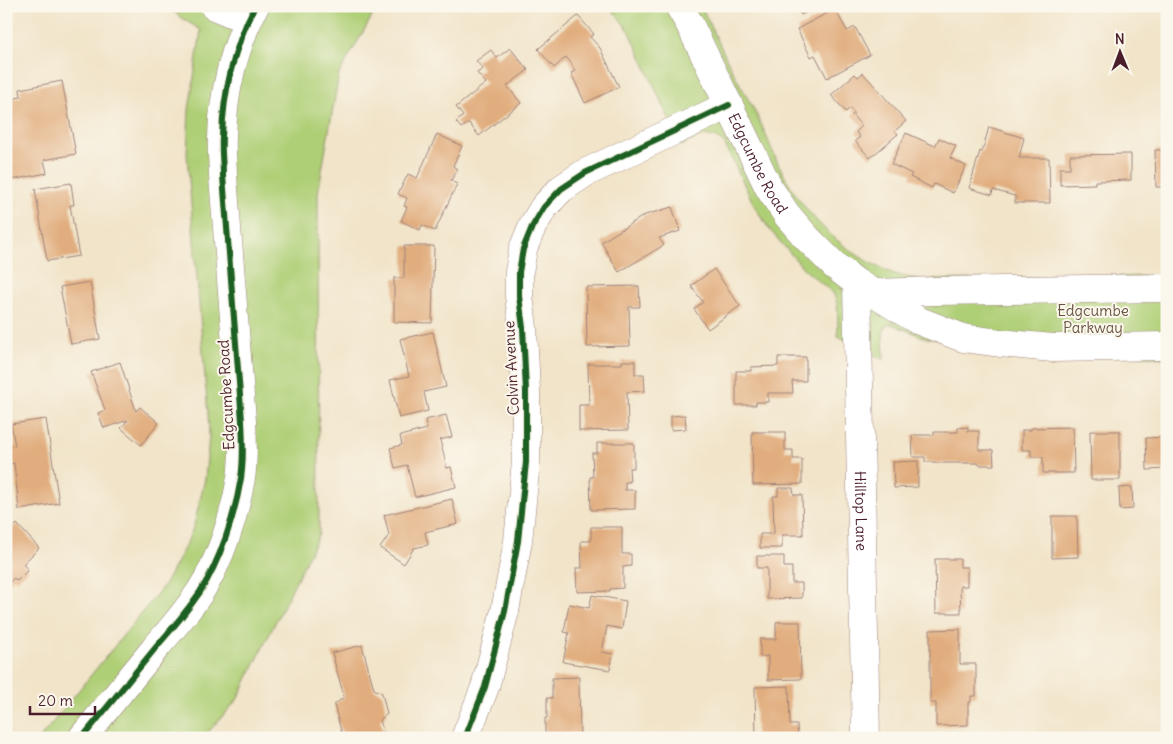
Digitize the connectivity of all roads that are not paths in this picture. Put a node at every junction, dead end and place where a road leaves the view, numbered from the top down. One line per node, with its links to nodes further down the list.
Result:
1 (214, 6): 3 (street)
2 (679, 6): 4 (street, Edgcumbe Road)
3 (252, 13): 8 (street, Edgcumbe Road)
4 (729, 105): 5 (street, Edgcumbe Road); 9 (street, Colvin Avenue)
5 (865, 288): 6 (street); 7 (street, Edgcumbe Road); 10 (street, Hilltop Lane)
6 (1167, 288)
7 (1167, 346)
8 (82, 738)
9 (465, 738)
10 (866, 738)

